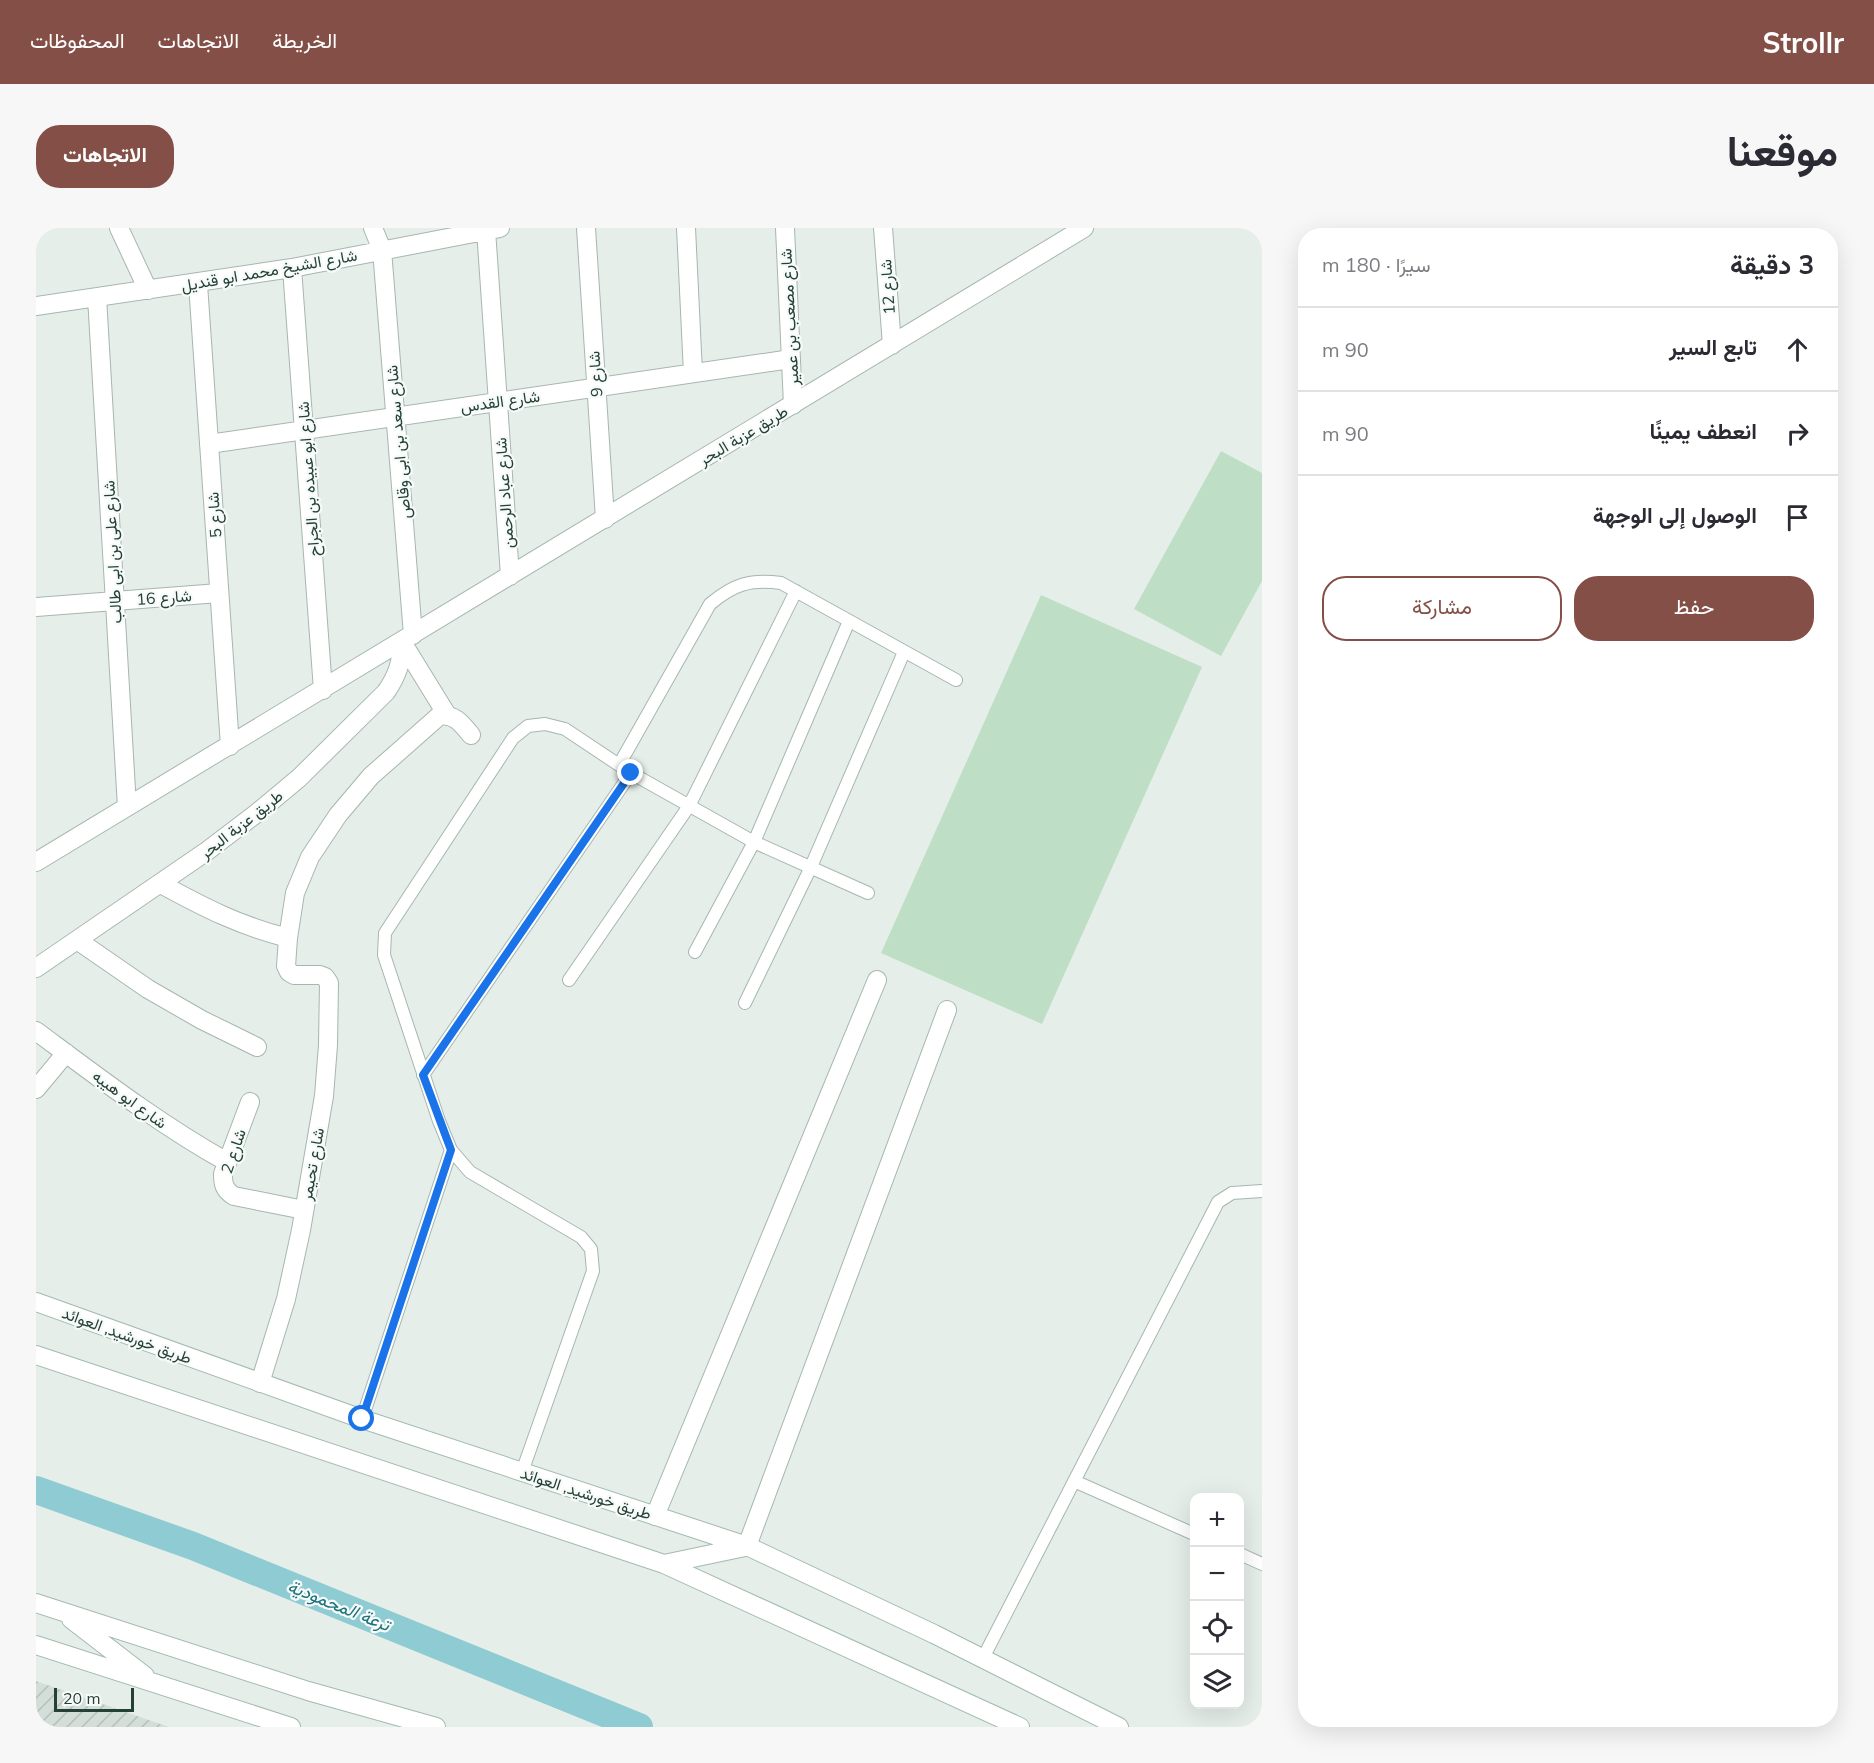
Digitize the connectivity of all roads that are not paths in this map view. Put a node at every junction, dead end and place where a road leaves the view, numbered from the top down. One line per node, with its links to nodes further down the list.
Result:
1 (119, 228): 12 (street)
2 (373, 228): 9 (street, شارع سعد بن ابى وقاص)
3 (585, 228): 18 (street, شارع 9)
4 (686, 228): 17 (street)
5 (785, 228): 16 (street, شارع مصعب بن عمير)
6 (883, 228): 15 (street, شارع 12)
7 (1084, 228): 15 (street, طريق عزبة البحر)
8 (493, 229): 9 (street, شارع الشيخ محمد ابو قنديل); 19 (street, شارع عباد الرحمن)
9 (382, 250): 10 (street, شارع الشيخ محمد ابو قنديل); 21 (street, شارع سعد بن ابى وقاص)
10 (292, 268): 11 (street, شارع الشيخ محمد ابو قنديل); 22 (street, شارع ابو عبيده بن الجراح)
11 (198, 284): 12 (street, شارع الشيخ محمد ابو قنديل); 23 (street, شارع 5)
12 (148, 290): 13 (street, شارع الشيخ محمد ابو قنديل)
13 (97, 297): 14 (street, شارع الشيخ محمد ابو قنديل); 28 (street, شارع على بن ابى طالب)
14 (36, 306)
15 (892, 345): 20 (street, طريق عزبة البحر)
16 (791, 359): 17 (street, شارع القدس); 20 (street, شارع مصعب بن عمير)
17 (693, 373): 18 (street, شارع القدس)
18 (596, 387): 19 (street, شارع القدس); 24 (street, شارع 9)
19 (498, 402): 21 (street, شارع القدس); 25 (street, شارع عباد الرحمن)
20 (793, 405): 24 (street, طريق عزبة البحر)
21 (396, 417): 22 (street, شارع القدس); 31 (street, شارع سعد بن ابى وقاص)
22 (304, 430): 23 (street, شارع القدس); 34 (street, شارع ابو عبيده بن الجراح)
23 (209, 444): 27 (street, شارع 5)
24 (604, 519): 25 (street, طريق عزبة البحر)
25 (510, 576): 31 (street, طريق عزبة البحر)
26 (796, 591): 30 (lane); 38 (lane); 40 (lane)
27 (219, 593): 28 (street, شارع 16); 37 (street, شارع 5)
28 (115, 601): 29 (street, شارع 16); 41 (street, شارع على بن ابى طالب)
29 (36, 607)
30 (849, 621): 32 (lane); 42 (lane)
31 (408, 638): 34 (street, طريق عزبة البحر); 35 (street); 45 (street, طريق عزبة البحر)
32 (904, 651): 33 (lane); 44 (lane)
33 (956, 680)
34 (323, 690): 37 (street, طريق عزبة البحر)
35 (447, 715): 36 (street); 47 (street)
36 (471, 735)
37 (230, 746): 41 (street, طريق عزبة البحر)
38 (619, 765): 39 (lane); 58 (lane)
39 (631, 773): 40 (lane); 58 (lane)
40 (689, 806): 42 (lane); 51 (lane)
41 (127, 807): 43 (street, طريق عزبة البحر)
42 (754, 842): 44 (lane); 49 (lane)
43 (36, 862)
44 (810, 868): 46 (lane); 53 (lane)
45 (161, 884): 47 (street); 48 (street, طريق عزبة البحر)
46 (868, 893)
47 (288, 938): 64 (street, شارع تحيمر)
48 (77, 940): 50 (street, طريق عزبة البحر); 56 (street)
49 (695, 952)
50 (36, 968)
51 (569, 980)
52 (876, 980): 71 (street)
53 (745, 1003)
54 (947, 1010): 73 (street)
55 (36, 1031): 57 (street, شارع ابو هيبه)
56 (257, 1047)
57 (66, 1053): 59 (street); 62 (street, شارع ابو هيبه)
58 (423, 1075): 61 (lane)
59 (36, 1089)
60 (250, 1102): 62 (street, شارع 2)
61 (451, 1150): 68 (lane); 69 (lane)
62 (227, 1162): 64 (street, شارع 2)
63 (1262, 1191): 70 (lane)
64 (304, 1210): 67 (street, شارع تحيمر)
65 (36, 1302): 67 (street, طريق خورشيد, العوائد)
66 (36, 1355): 75 (street)
67 (260, 1383): 68 (street, طريق خورشيد, العوائد)
68 (362, 1419): 69 (street, طريق خورشيد, العوائد)
69 (522, 1472): 71 (street, طريق خورشيد, العوائد)
70 (1074, 1481): 72 (lane); 80 (lane)
71 (655, 1516): 73 (street, طريق خورشيد, العوائد)
72 (1190, 1532)
73 (747, 1546): 75 (street); 80 (street, طريق خورشيد, العوائد)
74 (1244, 1556): 76 (lane)
75 (664, 1564): 84 (street)
76 (1262, 1564)
77 (36, 1603): 78 (street)
78 (61, 1611): 81 (street); 83 (street)
79 (36, 1645): 81 (street)
80 (982, 1658): 85 (street, طريق خورشيد, العوائد)
81 (154, 1683): 82 (street)
82 (291, 1727)
83 (436, 1727)
84 (1020, 1727)
85 (1119, 1727)

